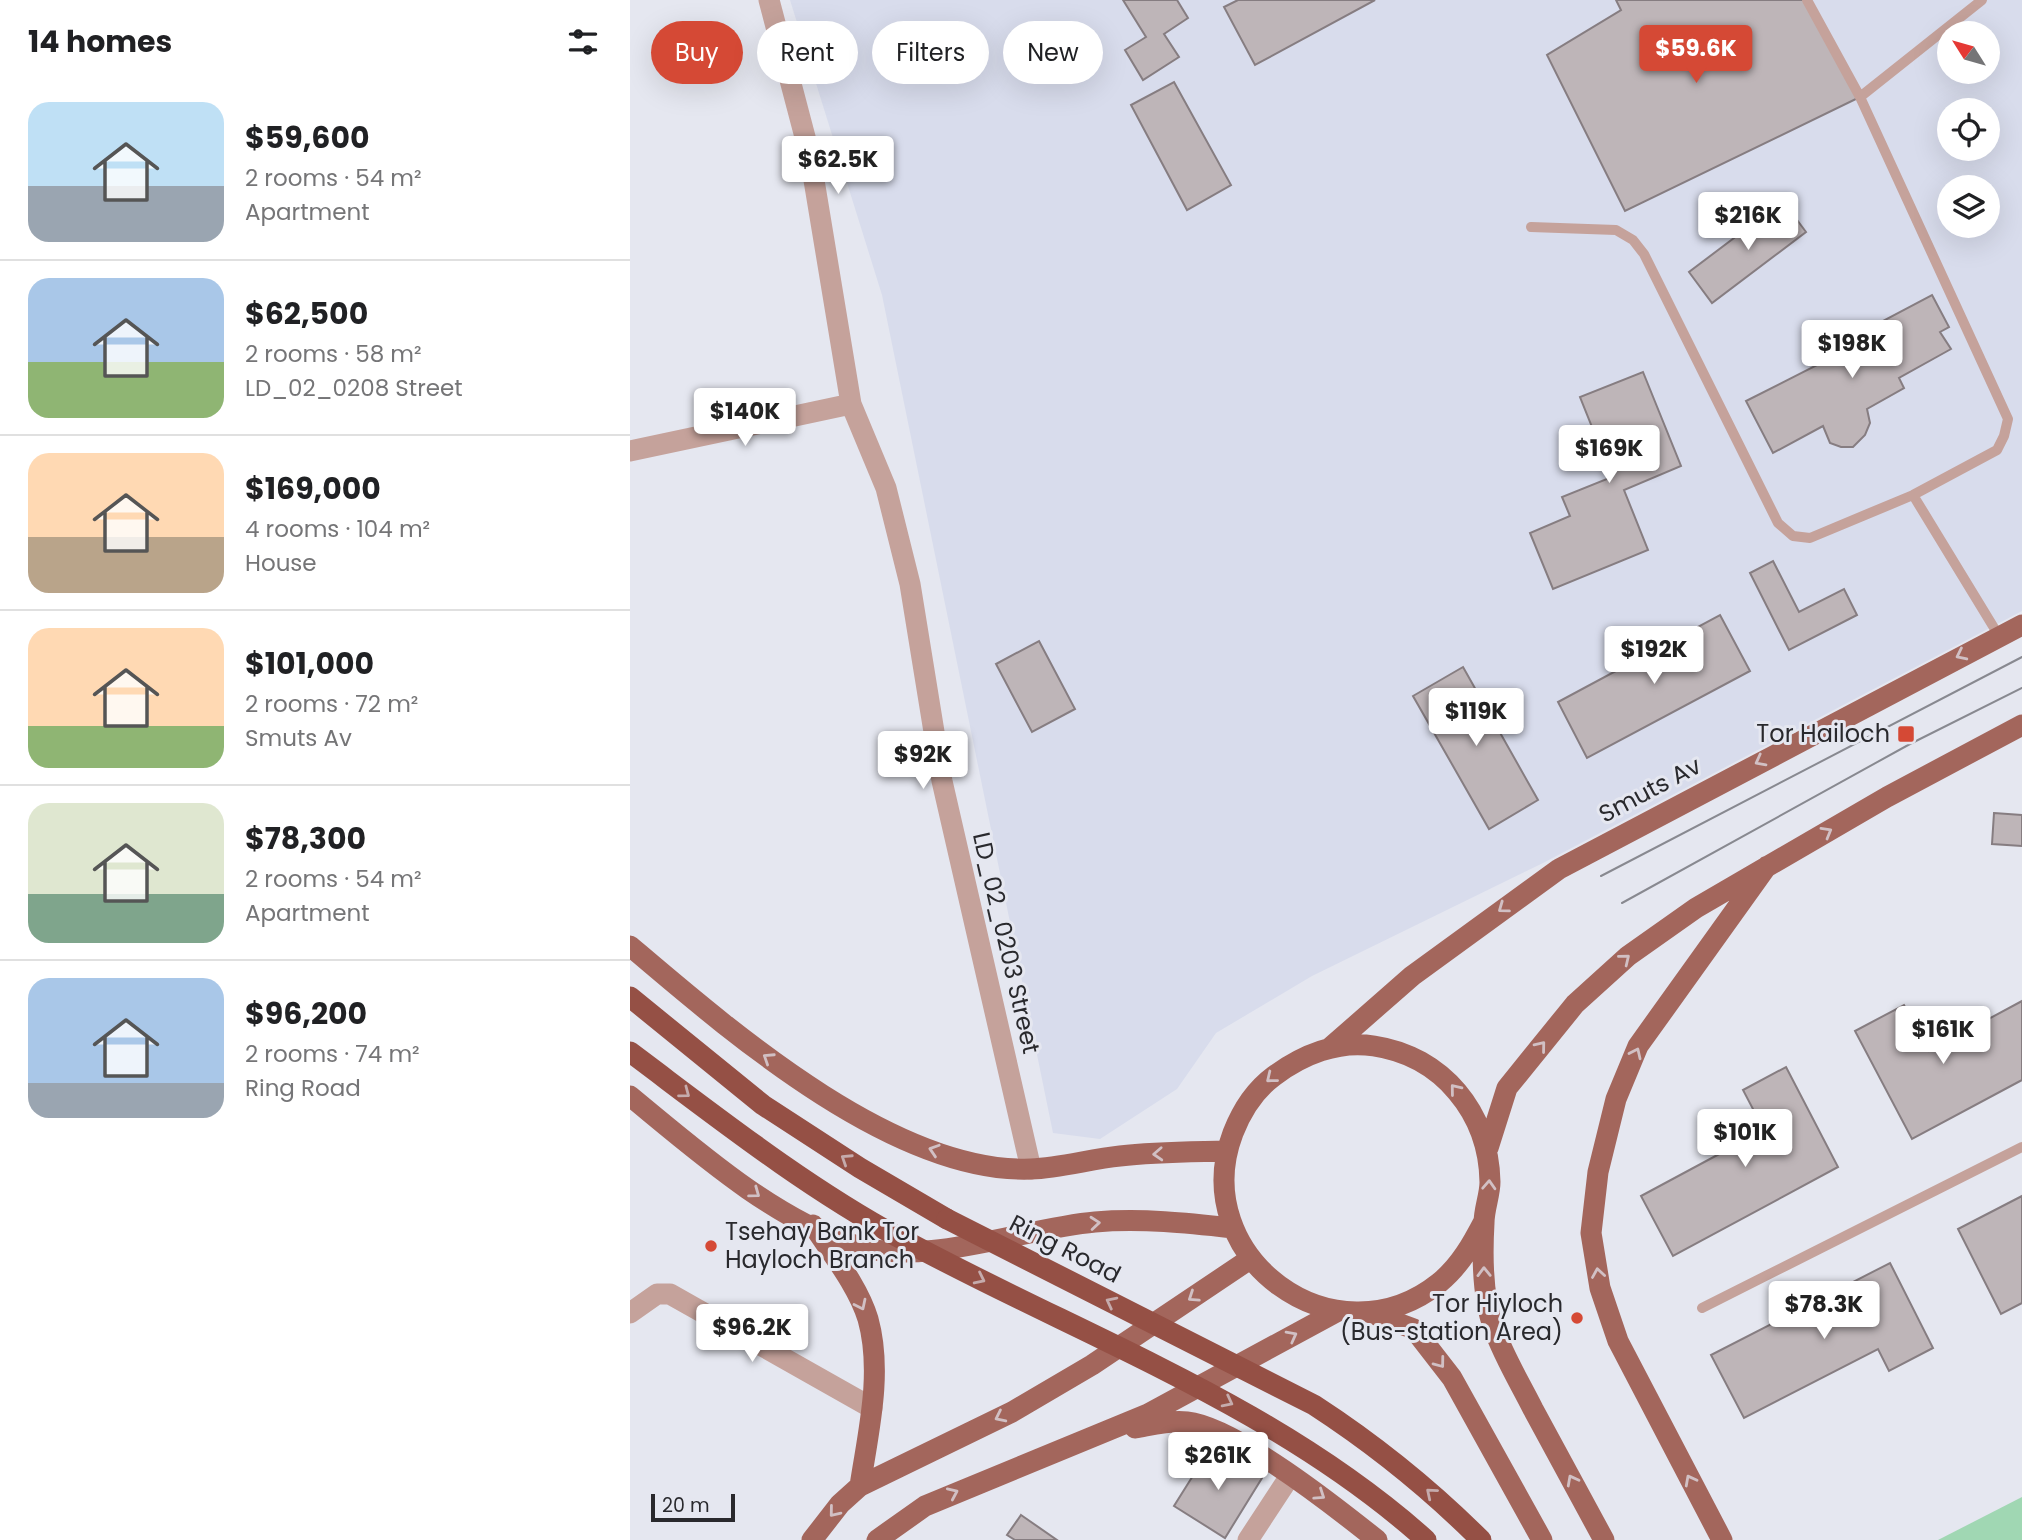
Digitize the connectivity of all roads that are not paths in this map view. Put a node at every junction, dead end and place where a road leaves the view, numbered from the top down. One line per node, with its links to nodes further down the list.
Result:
1 (769, 0): 6 (street, LD_02_0203 Street)
2 (1807, 0): 4 (lane)
3 (1982, 0): 4 (lane)
4 (1860, 97): 8 (lane)
5 (1531, 227): 8 (lane)
6 (851, 404): 7 (street); 21 (street, LD_02_0203 Street)
7 (630, 451)
8 (1913, 495): 10 (lane)
9 (2022, 625): 10 (main road, Smuts Av)
10 (1999, 636): 15 (main road, Smuts Av, one-way to 15)
11 (2022, 725): 12 (main road, one-way to 11)
12 (1768, 866): 19 (main road, one-way to 12); 42 (main road, one-way to 12)
13 (630, 946): 21 (main road, one-way to 13)
14 (630, 997): 39 (highway, Ring Road, one-way to 14, bridge)
15 (1331, 1047): 19 (main road, one-way to 15); 20 (main road, one-way to 20)
16 (630, 1052): 38 (highway, one-way to 38, bridge)
17 (630, 1096): 23 (main road, one-way to 23)
18 (2022, 1147): 26 (lane)
19 (1488, 1148): 22 (main road, one-way to 19)
20 (1226, 1151): 21 (main road, one-way to 21); 24 (main road)
21 (1031, 1169)
22 (1484, 1221): 28 (main road); 41 (main road, one-way to 22)
23 (813, 1225): 24 (main road, one-way to 24); 30 (main road, one-way to 30)
24 (1233, 1228): 25 (main road)
25 (1250, 1259): 27 (main road); 33 (main road, one-way to 33)
26 (1702, 1308)
27 (1338, 1311): 28 (main road); 31 (main road, one-way to 27)
28 (1368, 1312): 40 (main road, one-way to 40)
29 (630, 1313): 30 (street)
30 (872, 1408): 33 (main road)
31 (1102, 1435): 32 (main road); 35 (main road, one-way to 31)
32 (1290, 1476): 36 (street); 37 (main road, one-way to 37)
33 (860, 1486): 34 (main road, one-way to 34)
34 (812, 1540)
35 (877, 1540)
36 (1248, 1540)
37 (1377, 1540)
38 (1426, 1540)
39 (1481, 1540)
40 (1542, 1540)
41 (1604, 1540)
42 (1722, 1540)

